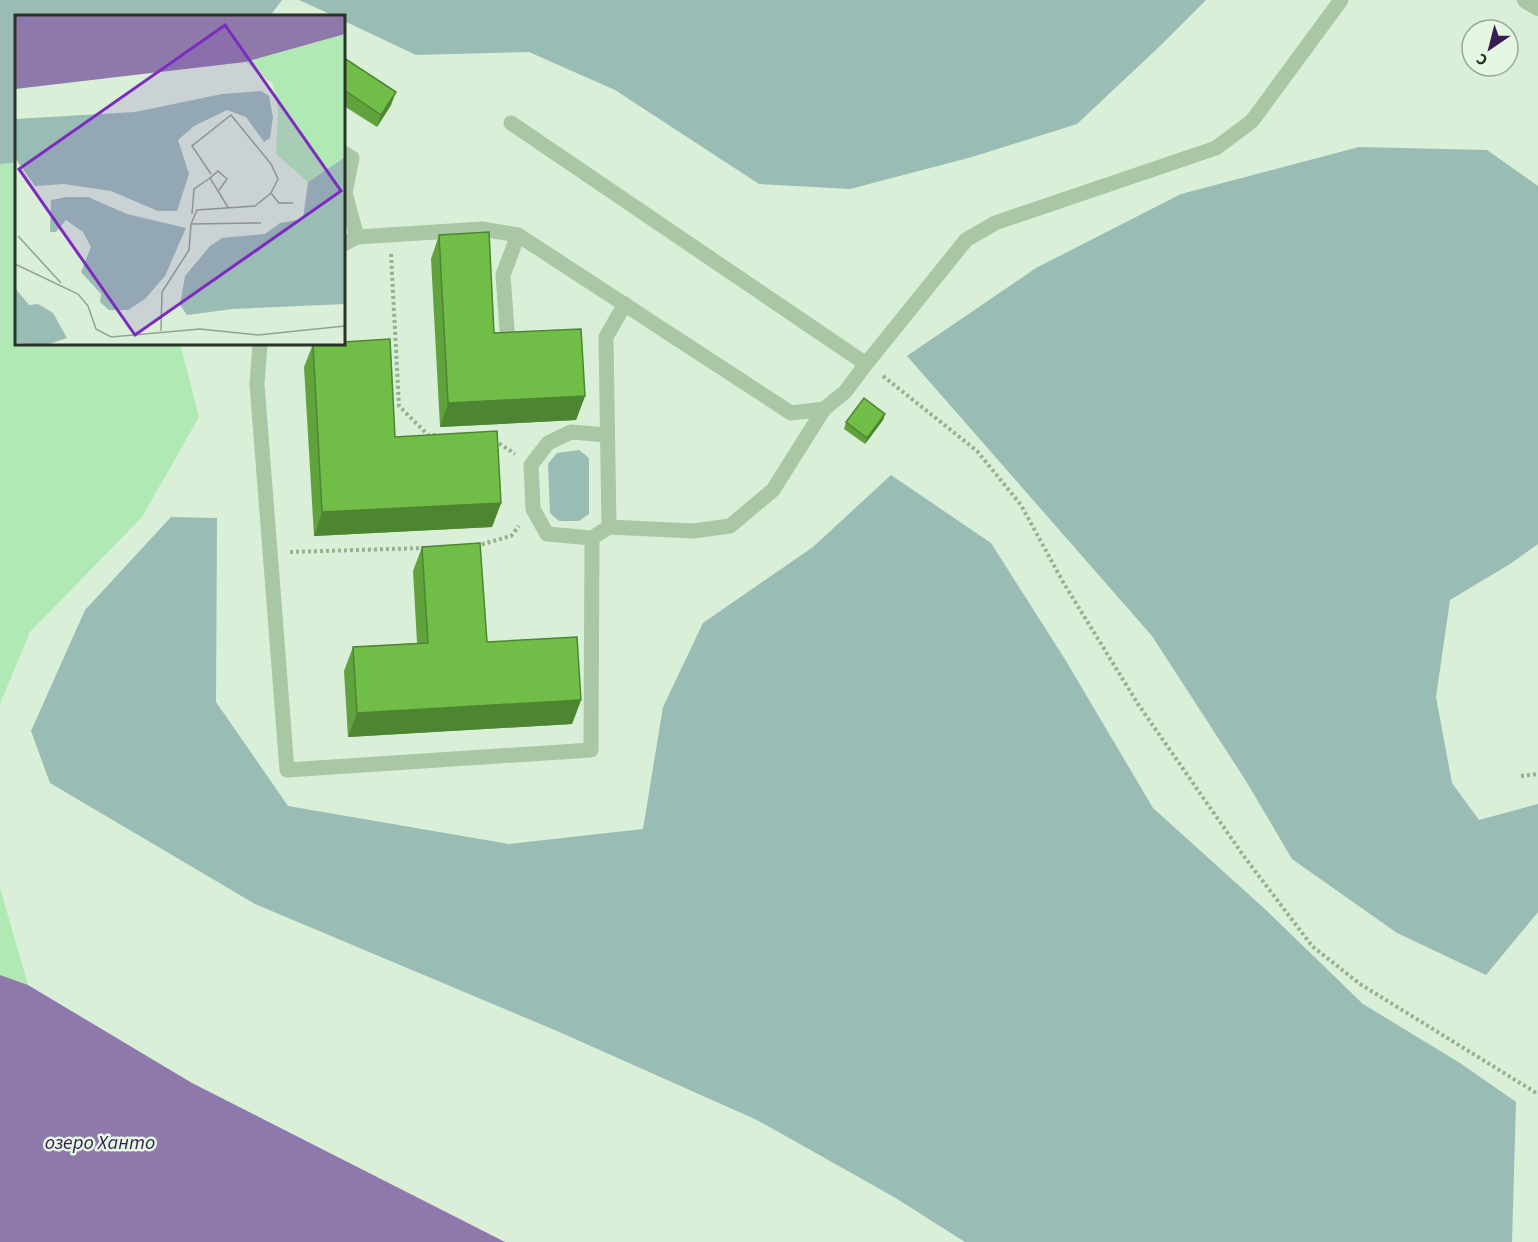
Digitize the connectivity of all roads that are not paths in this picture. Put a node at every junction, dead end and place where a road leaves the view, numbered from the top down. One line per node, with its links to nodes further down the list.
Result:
1 (1341, 0): 13 (lane)
2 (1526, 0): 3 (street)
3 (1538, 7)
4 (511, 123): 13 (lane)
5 (345, 154): 7 (lane)
6 (345, 193): 9 (lane)
7 (345, 193)
8 (518, 235): 9 (lane); 10 (lane); 11 (lane)
9 (350, 240)
10 (625, 304): 14 (lane); 15 (lane)
11 (508, 344)
12 (260, 345): 17 (lane)
13 (866, 364): 14 (lane)
14 (824, 410): 16 (lane)
15 (607, 435): 16 (lane); 17 (lane)
16 (609, 527): 17 (lane)
17 (592, 538)

